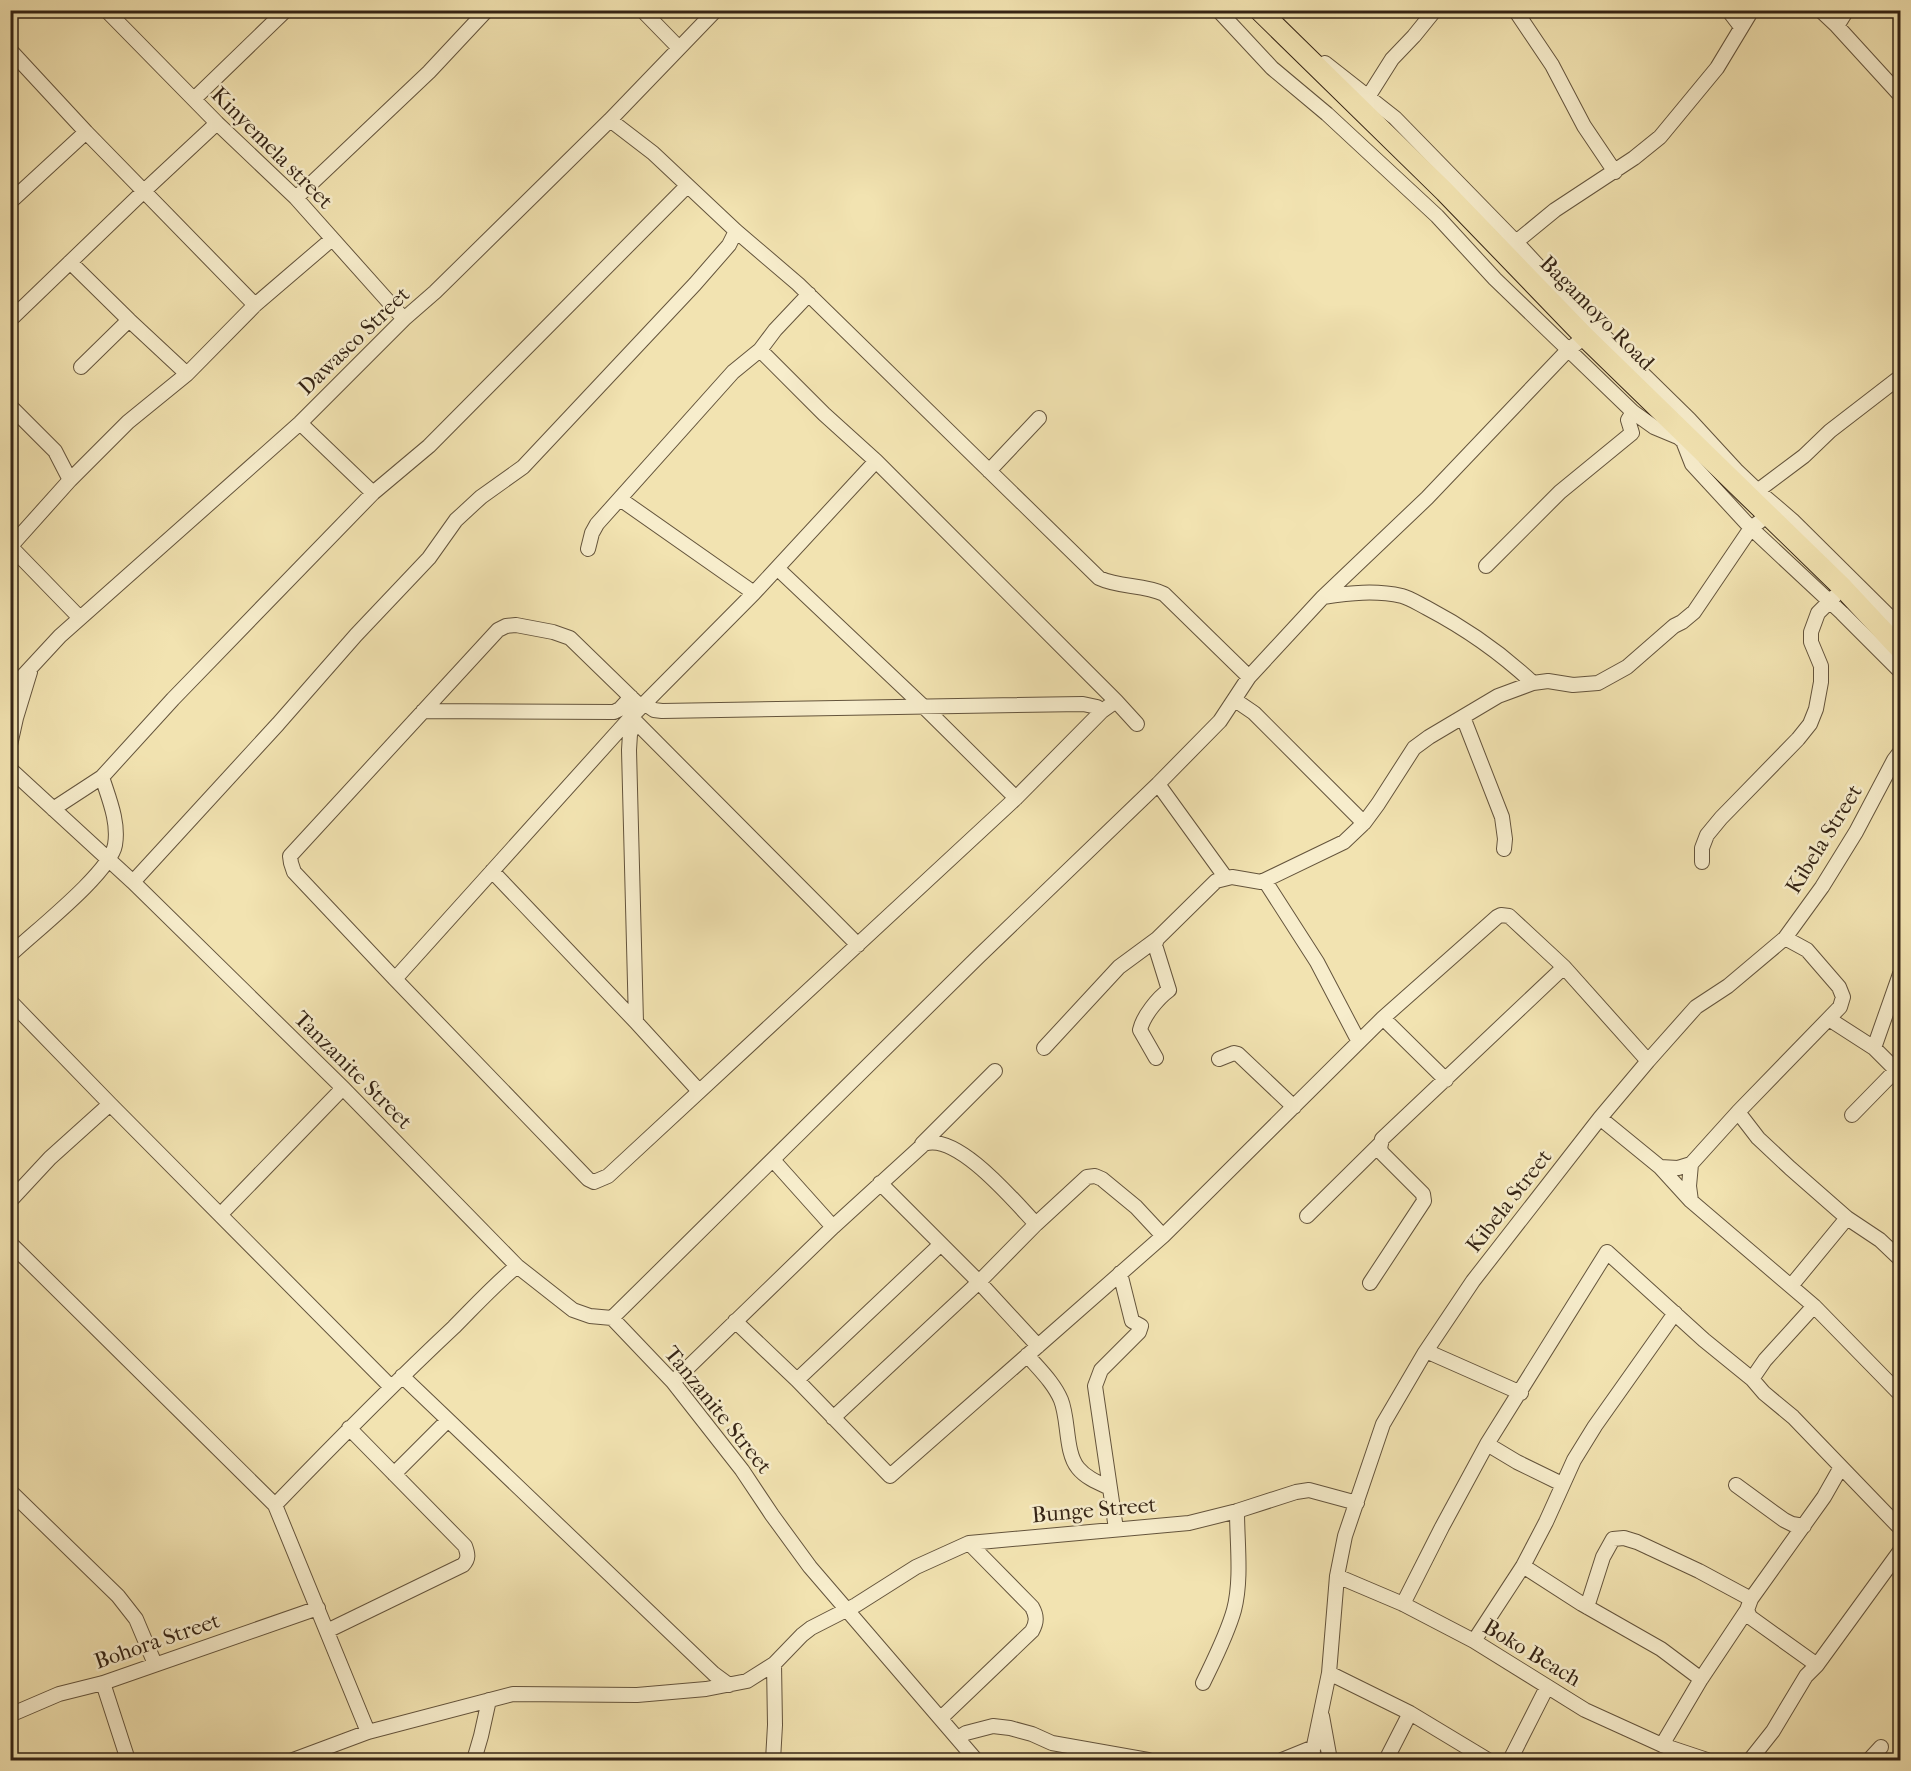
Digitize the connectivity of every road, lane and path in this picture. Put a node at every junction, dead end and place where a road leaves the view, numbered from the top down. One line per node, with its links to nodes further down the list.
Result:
1 (286, 10): 21 (street)
2 (487, 10): 28 (street)
3 (642, 10): 17 (street)
4 (716, 10): 17 (street, Dawasco Street)
5 (1218, 10): 41 (street)
6 (1259, 10): 39 (highway, Bagamoyo Road)
7 (1273, 10): 20 (street)
8 (1434, 10): 20 (street)
9 (1515, 10): 25 (street)
10 (1728, 10): 16 (street)
11 (1752, 10): 16 (street)
12 (1820, 10): 15 (street)
13 (1847, 10): 15 (street)
14 (110, 12): 21 (street, Kinyemela street)
15 (1837, 26): 19 (street)
16 (1741, 27): 25 (street)
17 (679, 48): 22 (street, Dawasco Street)
18 (10, 50): 24 (street)
19 (1900, 95)
20 (1368, 97): 32 (street)
21 (194, 99): 23 (street, Kinyemela street)
22 (610, 120): 26 (street); 36 (street, Dawasco Street)
23 (217, 123): 27 (street); 28 (street, Kinyemela street)
24 (86, 132): 27 (street); 29 (street)
25 (1615, 171): 32 (street)
26 (687, 186): 30 (street); 53 (street)
27 (144, 190): 33 (street); 35 (street)
28 (296, 198): 31 (street, Kinyemela street)
29 (10, 202)
30 (736, 231): 34 (street); 96 (street)
31 (332, 239): 35 (street); 36 (street, Kinyemela street)
32 (1516, 242): 54 (street)
33 (70, 262): 37 (street); 38 (street)
34 (808, 294): 40 (street); 51 (street)
35 (255, 305): 43 (street)
36 (404, 319): 48 (street, Dawasco Street)
37 (10, 320)
38 (129, 320): 42 (street); 43 (street)
39 (1585, 337): 41 (street); 49 (highway, Bagamoyo Road)
40 (760, 350): 50 (street); 55 (street)
41 (1568, 350): 46 (street); 64 (street)
42 (81, 367)
43 (187, 374): 52 (street)
44 (1900, 377): 54 (street)
45 (10, 406): 52 (street)
46 (1633, 412): 49 (street); 60 (street)
47 (1039, 417): 51 (street)
48 (300, 423): 53 (street); 65 (street, Dawasco Street)
49 (1685, 439): 54 (highway, Bagamoyo Road); 57 (street)
50 (876, 461): 61 (street); 74 (street)
51 (989, 471): 70 (street)
52 (70, 480): 58 (street)
53 (373, 493): 85 (street)
54 (1753, 494): 56 (highway, Bagamoyo Road); 66 (street)
55 (620, 499): 59 (street); 62 (street)
56 (1767, 516): 57 (street); 63 (highway, Bagamoyo Road)
57 (1751, 528): 63 (street); 71 (street)
58 (11, 546): 65 (street)
59 (588, 549)
60 (1486, 566)
61 (777, 568): 62 (street); 76 (street)
62 (754, 593): 75 (street)
63 (1836, 595): 67 (highway, Bagamoyo Road); 69 (street); 92 (street)
64 (1323, 597): 70 (street); 71 (street)
65 (80, 618): 68 (street, Dawasco Street)
66 (1900, 627)
67 (1900, 649)
68 (32, 667): 72 (street, Dawasco Street); 82 (street)
69 (1900, 671)
70 (1249, 677): 73 (street)
71 (1533, 683): 79 (street)
72 (10, 690)
73 (1235, 700): 86 (street); 89 (street)
74 (1116, 701): 78 (street); 81 (street)
75 (639, 702): 76 (street); 77 (street); 77 (street); 80 (street)
76 (924, 707): 78 (street); 87 (street)
77 (423, 711): 103 (street)
78 (1102, 711): 87 (street)
79 (1463, 717): 89 (street); 90 (street)
80 (633, 720): 93 (street); 99 (street); 108 (street)
81 (1137, 724)
82 (10, 745)
83 (1900, 752): 97 (street, Kibela Street)
84 (10, 769): 88 (street, Tanzanite Street)
85 (102, 777): 88 (street); 91 (street)
86 (1158, 784): 94 (street); 127 (street)
87 (1016, 798): 99 (street)
88 (53, 808): 91 (street, Tanzanite Street)
89 (1364, 823): 95 (street)
90 (1504, 849)
91 (109, 861): 96 (street, Tanzanite Street); 100 (street)
92 (1702, 862)
93 (492, 871): 103 (street); 108 (street)
94 (1226, 878): 95 (street); 98 (street)
95 (1265, 881): 109 (street)
96 (133, 882): 118 (street, Tanzanite Street)
97 (1785, 938): 107 (street); 114 (street, Kibela Street)
98 (1157, 939): 110 (street); 112 (street)
99 (858, 945): 119 (street)
100 (10, 955)
101 (1564, 966): 106 (street); 114 (street); 117 (street)
102 (1900, 974): 104 (street)
103 (395, 979): 119 (street)
104 (1898, 991): 111 (street)
105 (10, 1001): 120 (street)
106 (1383, 1018): 109 (street); 117 (street)
107 (1829, 1019): 111 (street); 122 (street)
108 (636, 1022): 119 (street)
109 (1359, 1042): 121 (street)
110 (1044, 1048)
111 (1874, 1048): 116 (street)
112 (1156, 1058)
113 (1219, 1059): 121 (street)
114 (1648, 1061): 124 (street, Kibela Street)
115 (994, 1071): 126 (street)
116 (1898, 1072): 123 (street)
117 (1446, 1080): 125 (street)
118 (343, 1088): 133 (street); 142 (street, Tanzanite Street)
119 (699, 1091)
120 (110, 1104): 131 (street); 133 (street)
121 (1294, 1107): 138 (street)
122 (1738, 1112): 128 (street); 135 (street)
123 (1852, 1114)
124 (1600, 1118): 129 (street); 152 (street, Kibela Street)
125 (1380, 1143): 134 (street); 145 (street)
126 (919, 1148): 130 (street); 136 (street)
127 (773, 1160): 137 (street); 149 (street)
128 (1691, 1164): 129 (street); 132 (street)
129 (1660, 1167): 132 (street)
130 (880, 1183): 137 (street); 140 (street)
131 (10, 1201)
132 (1691, 1201): 146 (street)
133 (221, 1214): 157 (street)
134 (1307, 1216)
135 (1847, 1218): 141 (street); 146 (street)
136 (1036, 1224): 138 (street); 144 (street)
137 (833, 1227): 150 (street)
138 (1163, 1236): 143 (street)
139 (10, 1243): 171 (street)
140 (941, 1244): 144 (street); 155 (street)
141 (1900, 1259)
142 (517, 1266): 149 (street, Tanzanite Street); 153 (street)
143 (1120, 1273): 151 (street); 168 (street)
144 (979, 1282): 151 (street); 160 (street)
145 (1370, 1283)
146 (1791, 1286): 147 (street)
147 (1814, 1306): 154 (street); 159 (street)
148 (1675, 1313): 154 (street); 158 (street); 166 (street)
149 (612, 1318): 156 (street, Tanzanite Street)
150 (735, 1321): 155 (street); 156 (street)
151 (1033, 1351): 160 (street); 168 (street)
152 (1426, 1351): 158 (street); 170 (street, Kibela Street)
153 (402, 1376): 157 (street); 161 (street)
154 (1752, 1379): 164 (street)
155 (796, 1380): 160 (street)
156 (673, 1382): 184 (street, Tanzanite Street)
157 (391, 1387): 162 (street)
158 (1521, 1393): 163 (street)
159 (1900, 1394)
160 (833, 1418)
161 (448, 1420): 165 (street); 194 (street)
162 (349, 1428): 165 (street); 171 (street)
163 (1487, 1444): 166 (street); 180 (street)
164 (1841, 1467): 173 (street); 174 (street)
165 (394, 1474): 185 (street)
166 (1562, 1484): 178 (street)
167 (1736, 1485): 173 (street)
168 (1110, 1488): 175 (street)
169 (10, 1491): 187 (street)
170 (1357, 1503): 172 (street, Bunge Street); 179 (street, Kibela Street)
171 (275, 1505): 183 (street)
172 (1237, 1512): 175 (street, Bunge Street); 193 (street)
173 (1804, 1526): 181 (street)
174 (1900, 1528)
175 (1116, 1529): 176 (street, Bunge Street)
176 (969, 1543): 184 (street, Bunge Street); 200 (street)
177 (1900, 1551): 189 (street)
178 (1522, 1566): 182 (street); 186 (street)
179 (1337, 1576): 180 (street, Boko Beach); 190 (street, Kibela Street)
180 (1403, 1604): 186 (street, Boko Beach)
181 (1749, 1604): 182 (street); 189 (street); 191 (street)
182 (1587, 1607): 191 (street)
183 (318, 1608): 185 (street); 187 (street, Bohora Street)
184 (846, 1611): 188 (street); 200 (street, Tanzanite Street)
185 (327, 1631): 201 (street)
186 (1474, 1641): 195 (street, Boko Beach)
187 (155, 1664): 192 (street, Bohora Street)
188 (774, 1664): 194 (street); 209 (street)
189 (1817, 1665): 218 (street)
190 (1329, 1673): 197 (street, Kibela Street); 198 (street)
191 (1701, 1679): 203 (street)
192 (103, 1683): 199 (street, Bohora Street); 206 (street)
193 (1203, 1683)
194 (729, 1685): 196 (street)
195 (1546, 1687): 203 (street, Boko Beach); 216 (street)
196 (489, 1700): 201 (street); 208 (street)
197 (1321, 1712): 205 (street, Kibela Street); 213 (street)
198 (1410, 1713): 214 (street); 215 (street)
199 (10, 1715)
200 (941, 1718): 202 (street, Tanzanite Street)
201 (368, 1732): 207 (street)
202 (958, 1738): 210 (street, Tanzanite Street); 211 (street)
203 (1662, 1745): 217 (street, Boko Beach)
204 (1881, 1747): 219 (street)
205 (1312, 1754): 212 (street)
206 (128, 1761)
207 (294, 1761)
208 (474, 1761)
209 (773, 1761)
210 (976, 1761)
211 (1148, 1761)
212 (1282, 1761)
213 (1330, 1761)
214 (1386, 1761)
215 (1488, 1761)
216 (1510, 1761)
217 (1707, 1761)
218 (1750, 1761)
219 (1869, 1761)

